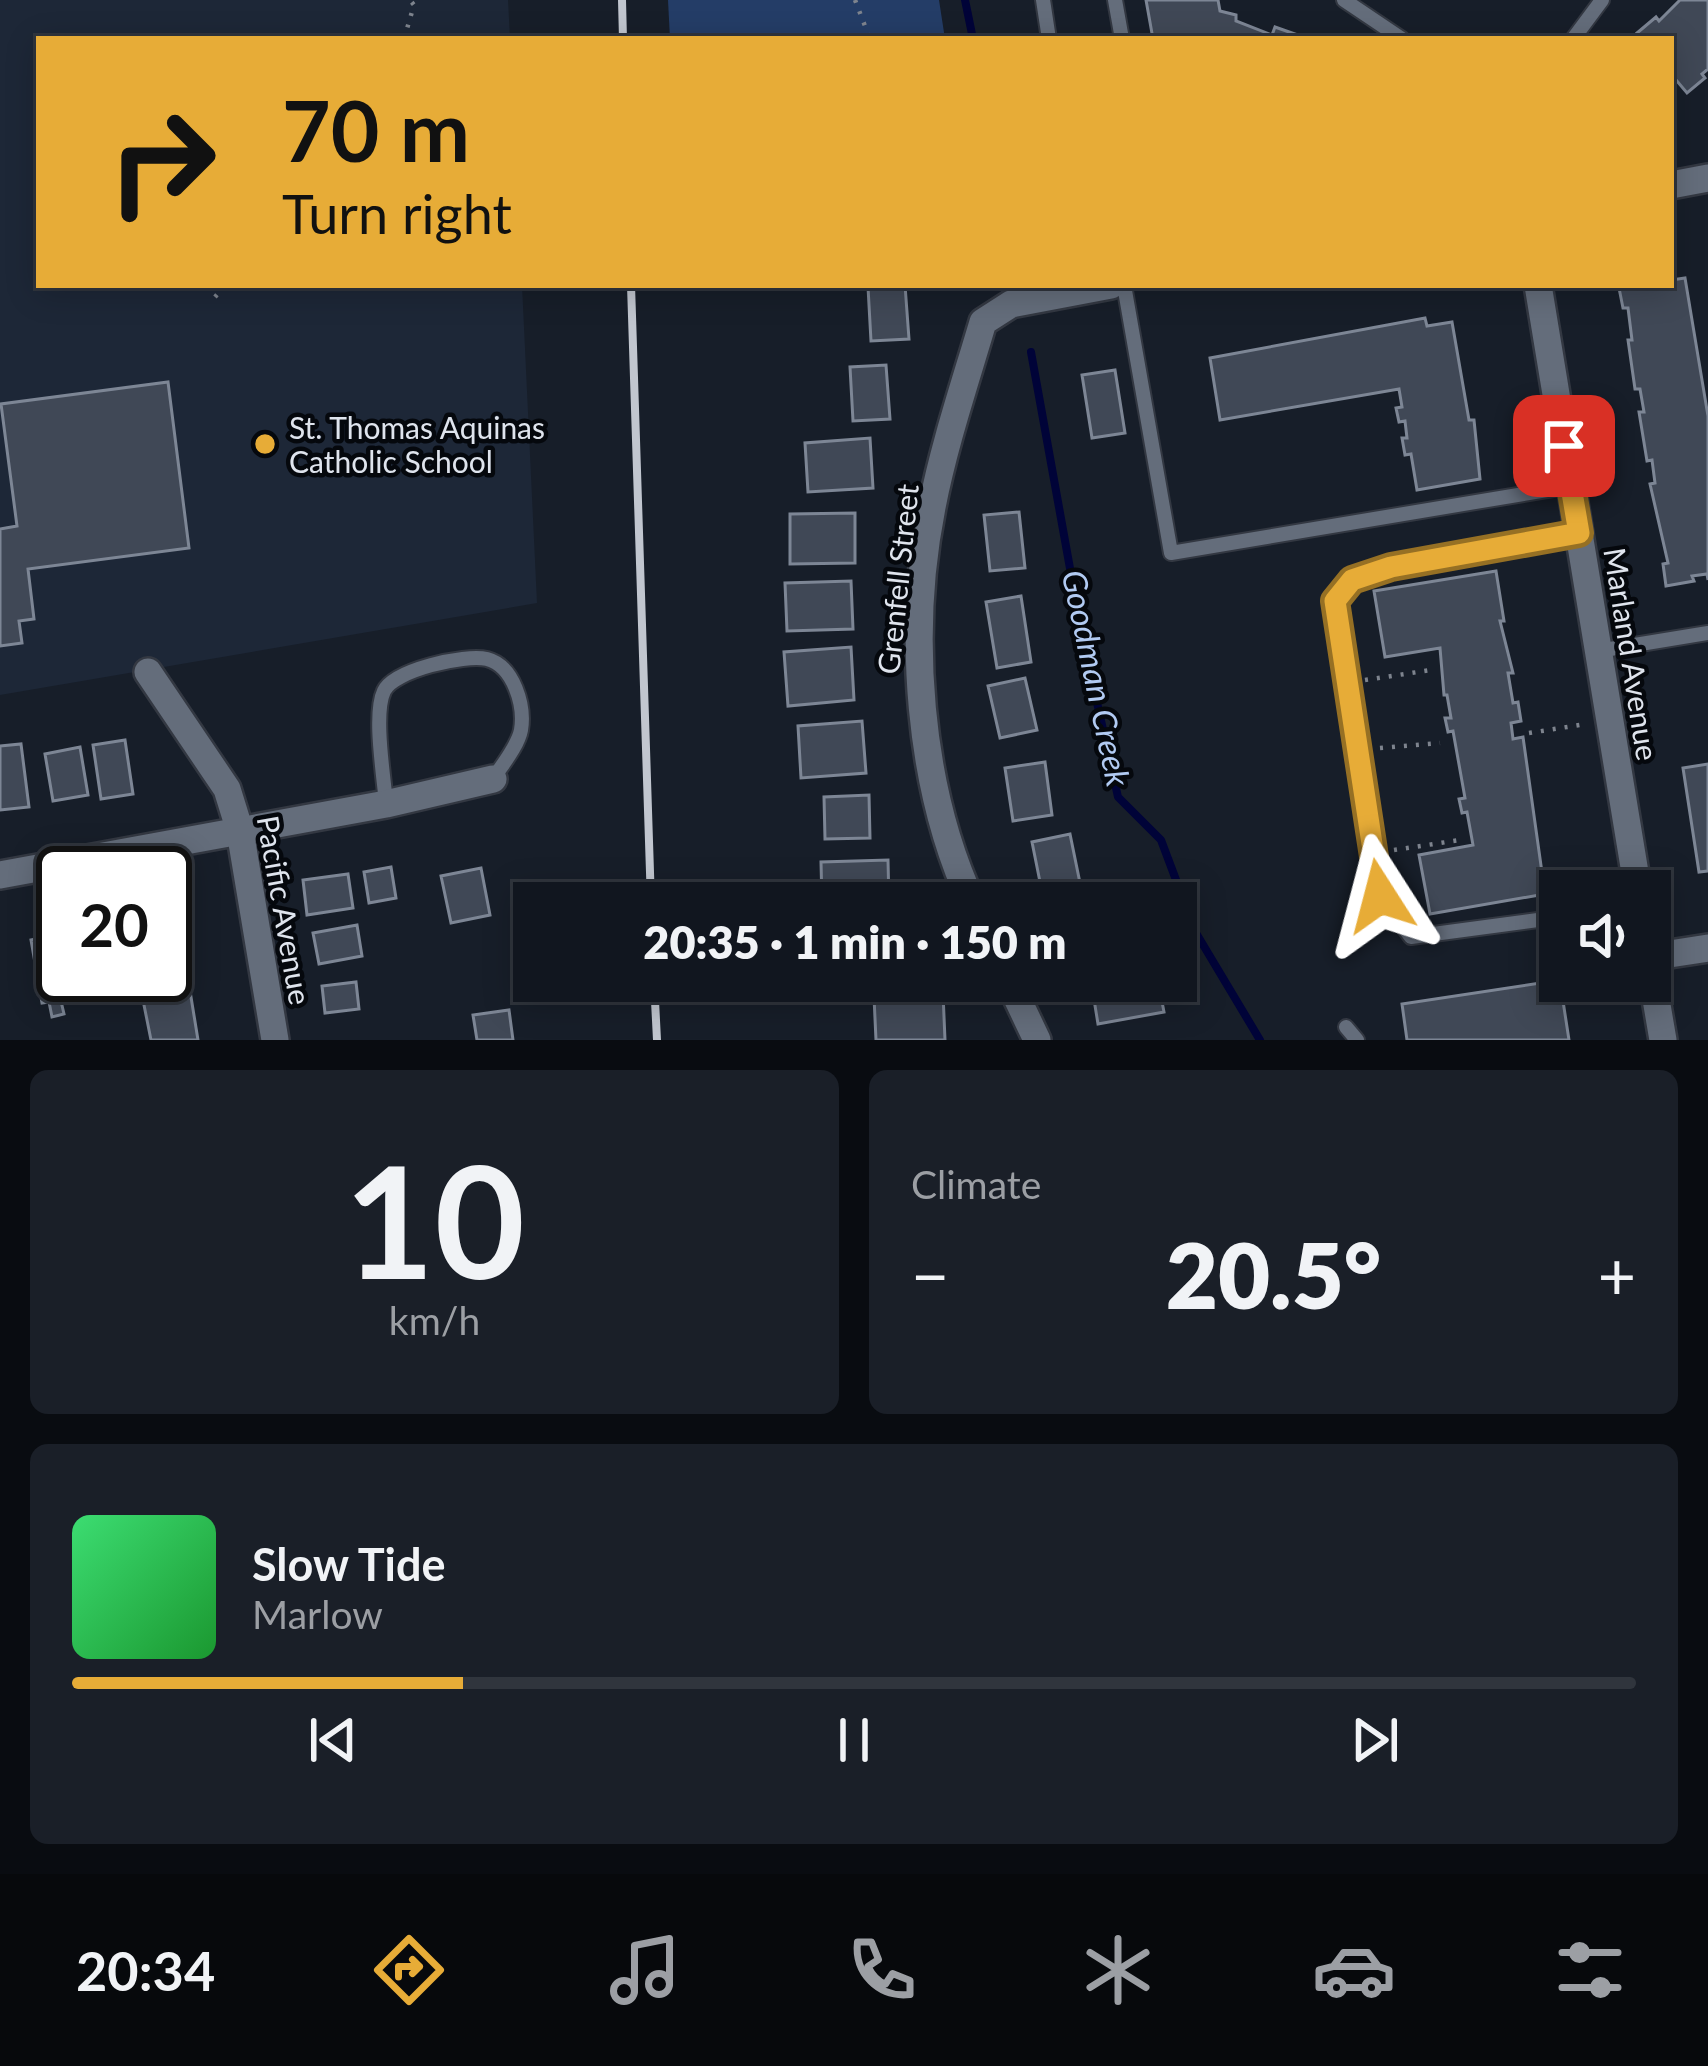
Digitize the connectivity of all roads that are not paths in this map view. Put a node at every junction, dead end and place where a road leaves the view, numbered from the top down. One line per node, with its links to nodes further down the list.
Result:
1 (1043, 0): 5 (lane)
2 (1115, 0): 6 (lane)
3 (1344, 0): 7 (lane)
4 (1602, 0): 8 (lane)
5 (1049, 36)
6 (1121, 36)
7 (1398, 36)
8 (1575, 36)
9 (1708, 178): 10 (street)
10 (1674, 184)
11 (1088, 288): 24 (street, Grenfell Street)
12 (1125, 288): 14 (lane)
13 (1538, 288): 14 (street, Marland Avenue)
14 (1571, 486): 15 (street, Marland Avenue)
15 (1579, 533): 17 (street, Marland Avenue); 25 (lane)
16 (1708, 633): 17 (lane)
17 (1598, 652): 22 (street, Marland Avenue)
18 (148, 672): 21 (street, Pacific Avenue)
19 (493, 779): 20 (street); 20 (lane)
20 (386, 804): 21 (street)
21 (240, 830): 23 (street); 31 (street, Pacific Avenue)
22 (1635, 870)
23 (0, 875)
24 (963, 882)
25 (1539, 920)
26 (1708, 948): 27 (street)
27 (1671, 956)
28 (1019, 1002): 32 (street)
29 (1657, 1002): 34 (street)
30 (1346, 1028): 33 (lane)
31 (274, 1040)
32 (1037, 1040)
33 (1358, 1040)
34 (1663, 1040)

